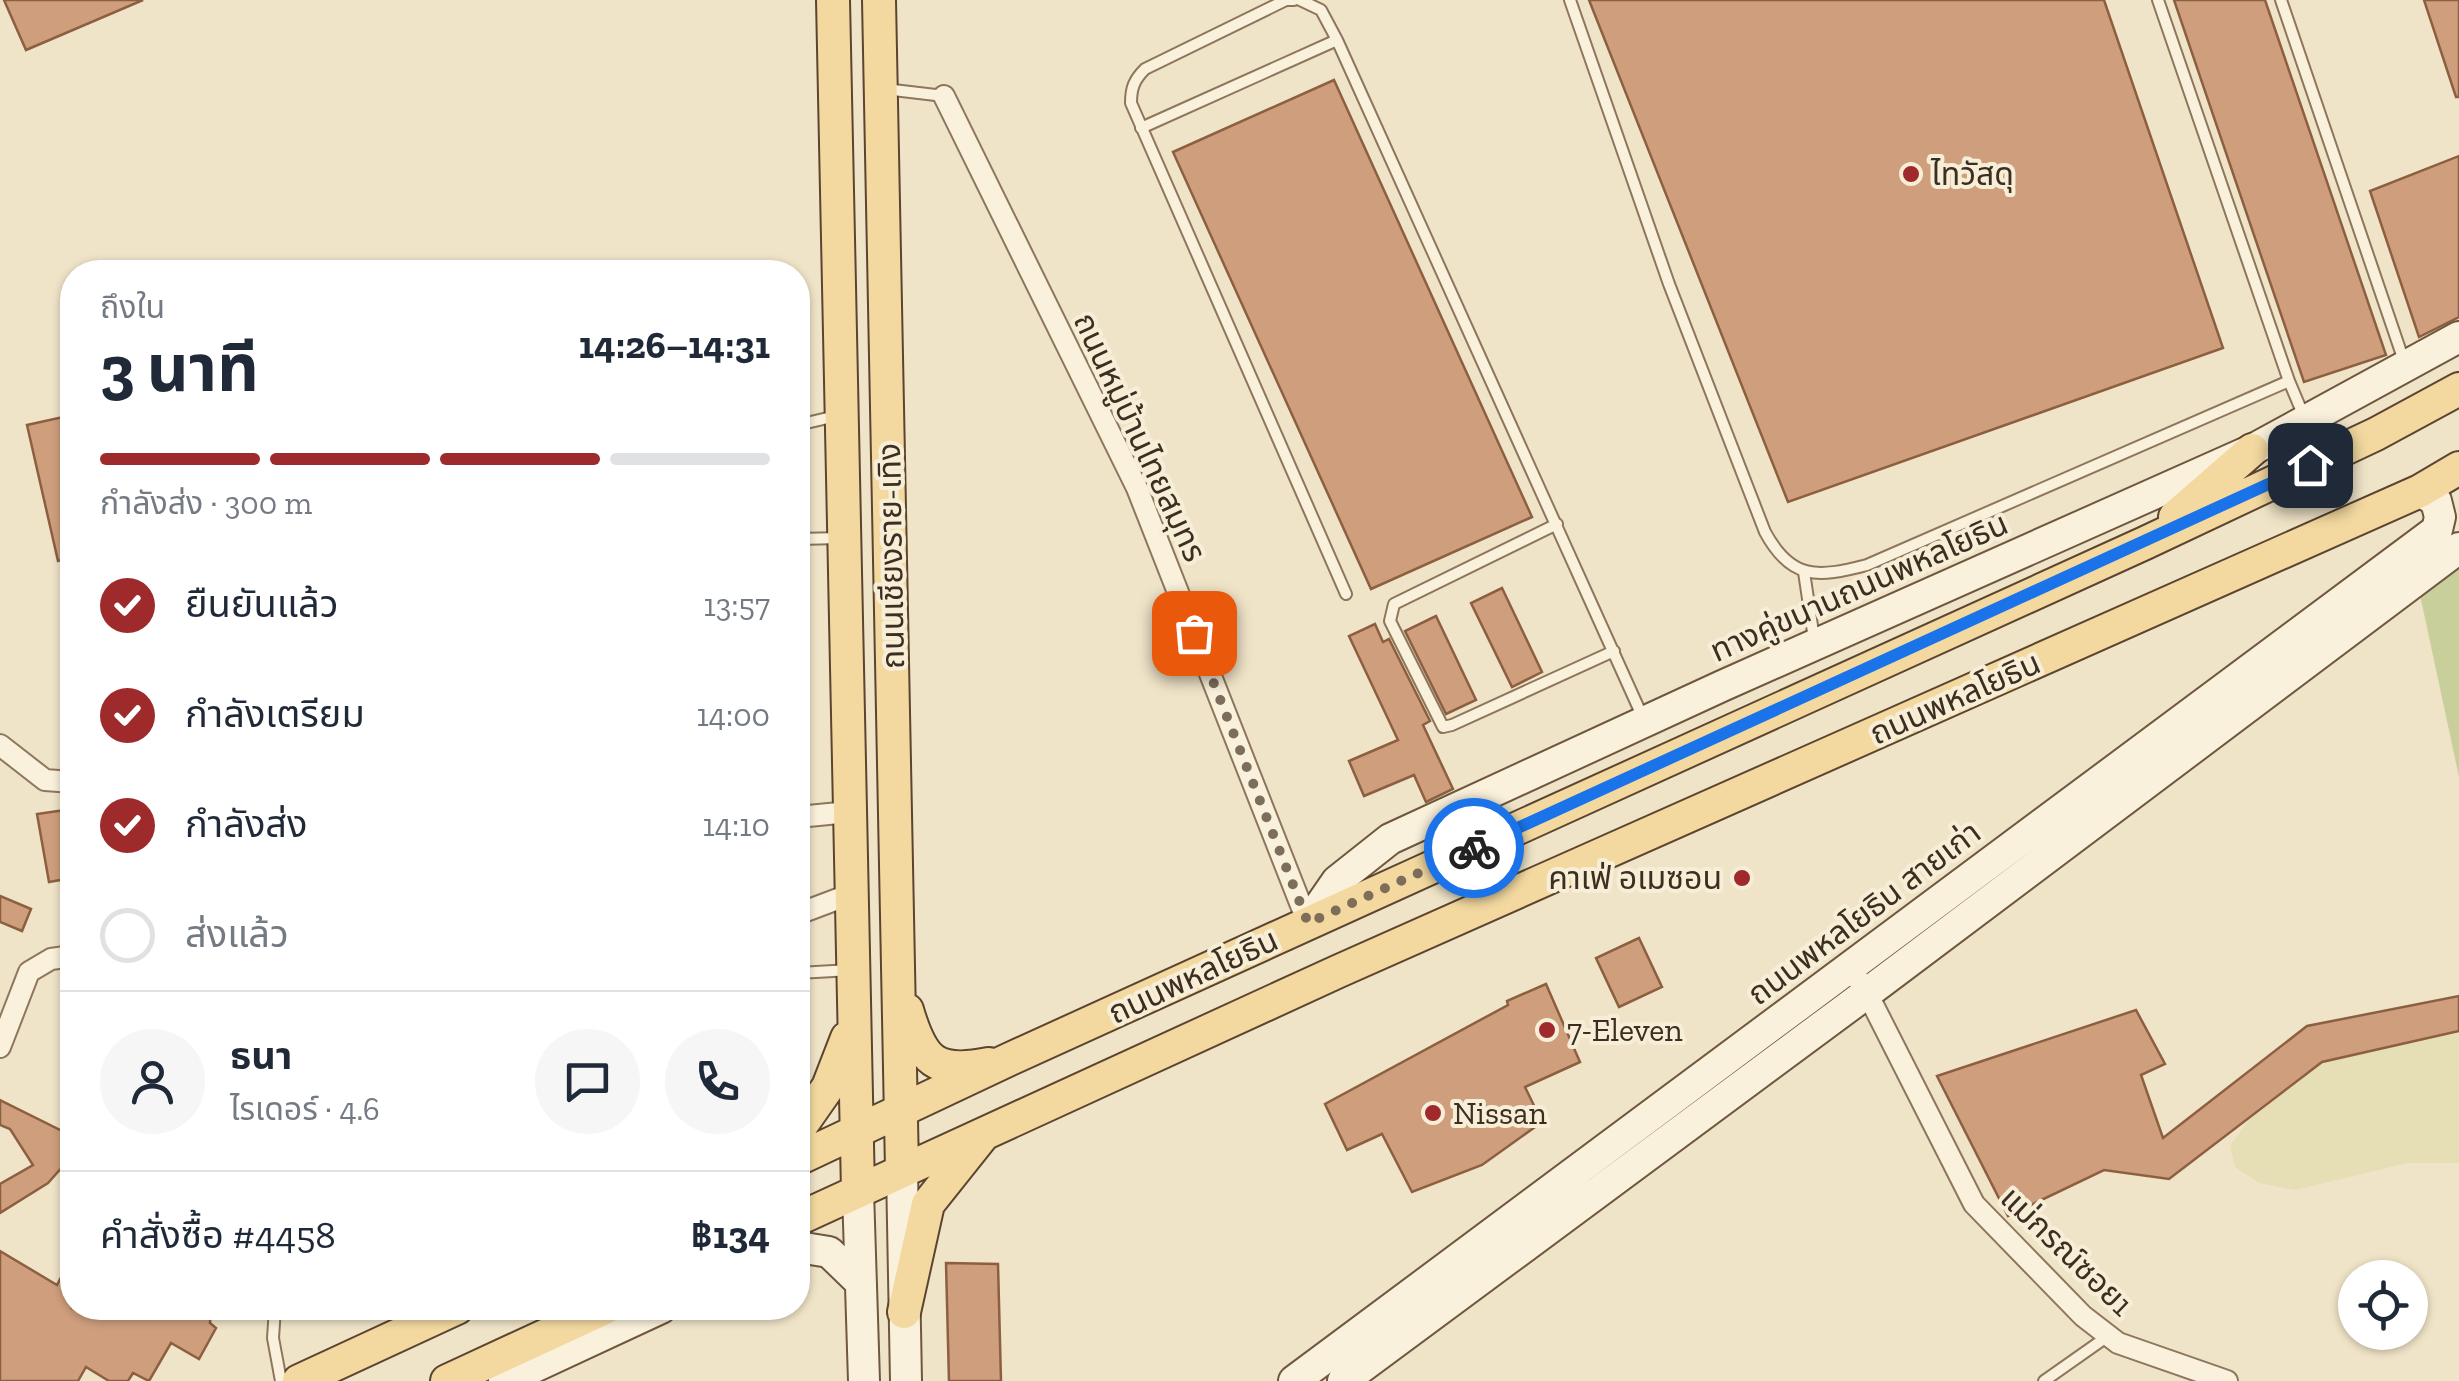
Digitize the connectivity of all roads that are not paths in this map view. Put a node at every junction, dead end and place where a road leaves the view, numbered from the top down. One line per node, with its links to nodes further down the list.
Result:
1 (834, 0): 15 (main road)
2 (879, 0): 8 (main road, ถนนเชียงราย-เทิง)
3 (1297, 0): 7 (lane); 10 (lane)
4 (1570, 0): 26 (lane)
5 (2158, 0): 13 (lane)
6 (2281, 0): 12 (lane)
7 (1337, 40): 10 (lane); 21 (lane)
8 (880, 88): 9 (lane); 42 (main road, ถนนเชียงราย-เทิง)
9 (944, 96): 37 (street, ถนนหมู่บ้านไทยสมุทร)
10 (1141, 128): 27 (lane)
11 (2459, 337): 12 (main road, ทางคู่ขนานถนนพหลโยธิน)
12 (2406, 368): 17 (main road, ทางคู่ขนานถนนพหลโยธิน)
13 (2289, 381): 17 (lane); 26 (lane)
14 (2459, 389): 24 (main road, ถนนพหลโยธิน)
15 (842, 415): 16 (lane); 22 (main road)
16 (810, 422)
17 (2307, 423): 18 (main road, ทางคู่ขนานถนนพหลโยธิน)
18 (2252, 450): 24 (main road); 28 (main road, ทางคู่ขนานถนนพหลโยธิน)
19 (2459, 468): 20 (main road, ถนนพหลโยธิน)
20 (2420, 491): 39 (main road, ถนนพหลโยธิน สายเก่า); 49 (main road, ถนนพหลโยธิน)
21 (1557, 524): 29 (lane); 29 (lane)
22 (844, 538): 23 (lane); 33 (main road)
23 (810, 539)
24 (2145, 543): 37 (main road, ถนนพหลโยธิน)
25 (2459, 548): 43 (main road, ถนนพหลโยธิน สายเก่า)
26 (1804, 572): 28 (lane)
27 (1346, 594)
28 (1815, 644): 30 (main road, ทางคู่ขนานถนนพหลโยธิน)
29 (1614, 651): 30 (lane)
30 (1644, 722): 37 (main road, ทางคู่ขนานถนนพหลโยธิน)
31 (0, 745): 32 (street)
32 (60, 781)
33 (849, 812): 34 (street); 35 (main road)
34 (810, 816)
35 (851, 894): 36 (street); 40 (main road)
36 (810, 909)
37 (1308, 923): 46 (main road, ถนนพหลโยธิน)
38 (60, 958): 45 (street)
39 (1850, 968): 43 (street, แม่กรณ์ซอย1); 69 (main road, ถนนพหลโยธิน สายเก่า)
40 (852, 970): 41 (lane); 44 (main road)
41 (810, 972)
42 (900, 987): 46 (main road); 47 (main road, ถนนเชียงราย-เทิง)
43 (1868, 993): 62 (street, แม่กรณ์ซอย1); 70 (main road, ถนนพหลโยธิน สายเก่า)
44 (854, 1018): 48 (main road); 50 (main road)
45 (0, 1048)
46 (1010, 1059): 47 (main road, ถนนพหลโยธิน)
47 (902, 1112): 50 (main road, ถนนพหลโยธิน); 52 (main road, ถนนเชียงราย-เทิง)
48 (810, 1113)
49 (986, 1132): 52 (main road, ถนนพหลโยธิน); 57 (main road)
50 (854, 1134): 51 (main road, ถนนพหลโยธิน); 53 (main road)
51 (810, 1154)
52 (902, 1170): 53 (main road, ถนนพหลโยธิน); 57 (main road)
53 (858, 1190): 54 (main road, ถนนพหลโยธิน); 56 (main road)
54 (810, 1212)
55 (810, 1249): 56 (main road)
56 (861, 1283): 67 (main road)
57 (904, 1312): 68 (main road)
58 (274, 1320): 64 (lane)
59 (432, 1320): 65 (main road)
60 (583, 1320): 63 (main road)
61 (629, 1320): 63 (main road)
62 (2108, 1336): 71 (lane); 72 (street, แม่กรณ์ซอย1)
63 (482, 1376): 66 (main road)
64 (281, 1381)
65 (299, 1381)
66 (448, 1381)
67 (864, 1381)
68 (906, 1381)
69 (1294, 1381)
70 (1343, 1381)
71 (2044, 1381)
72 (2226, 1381)

